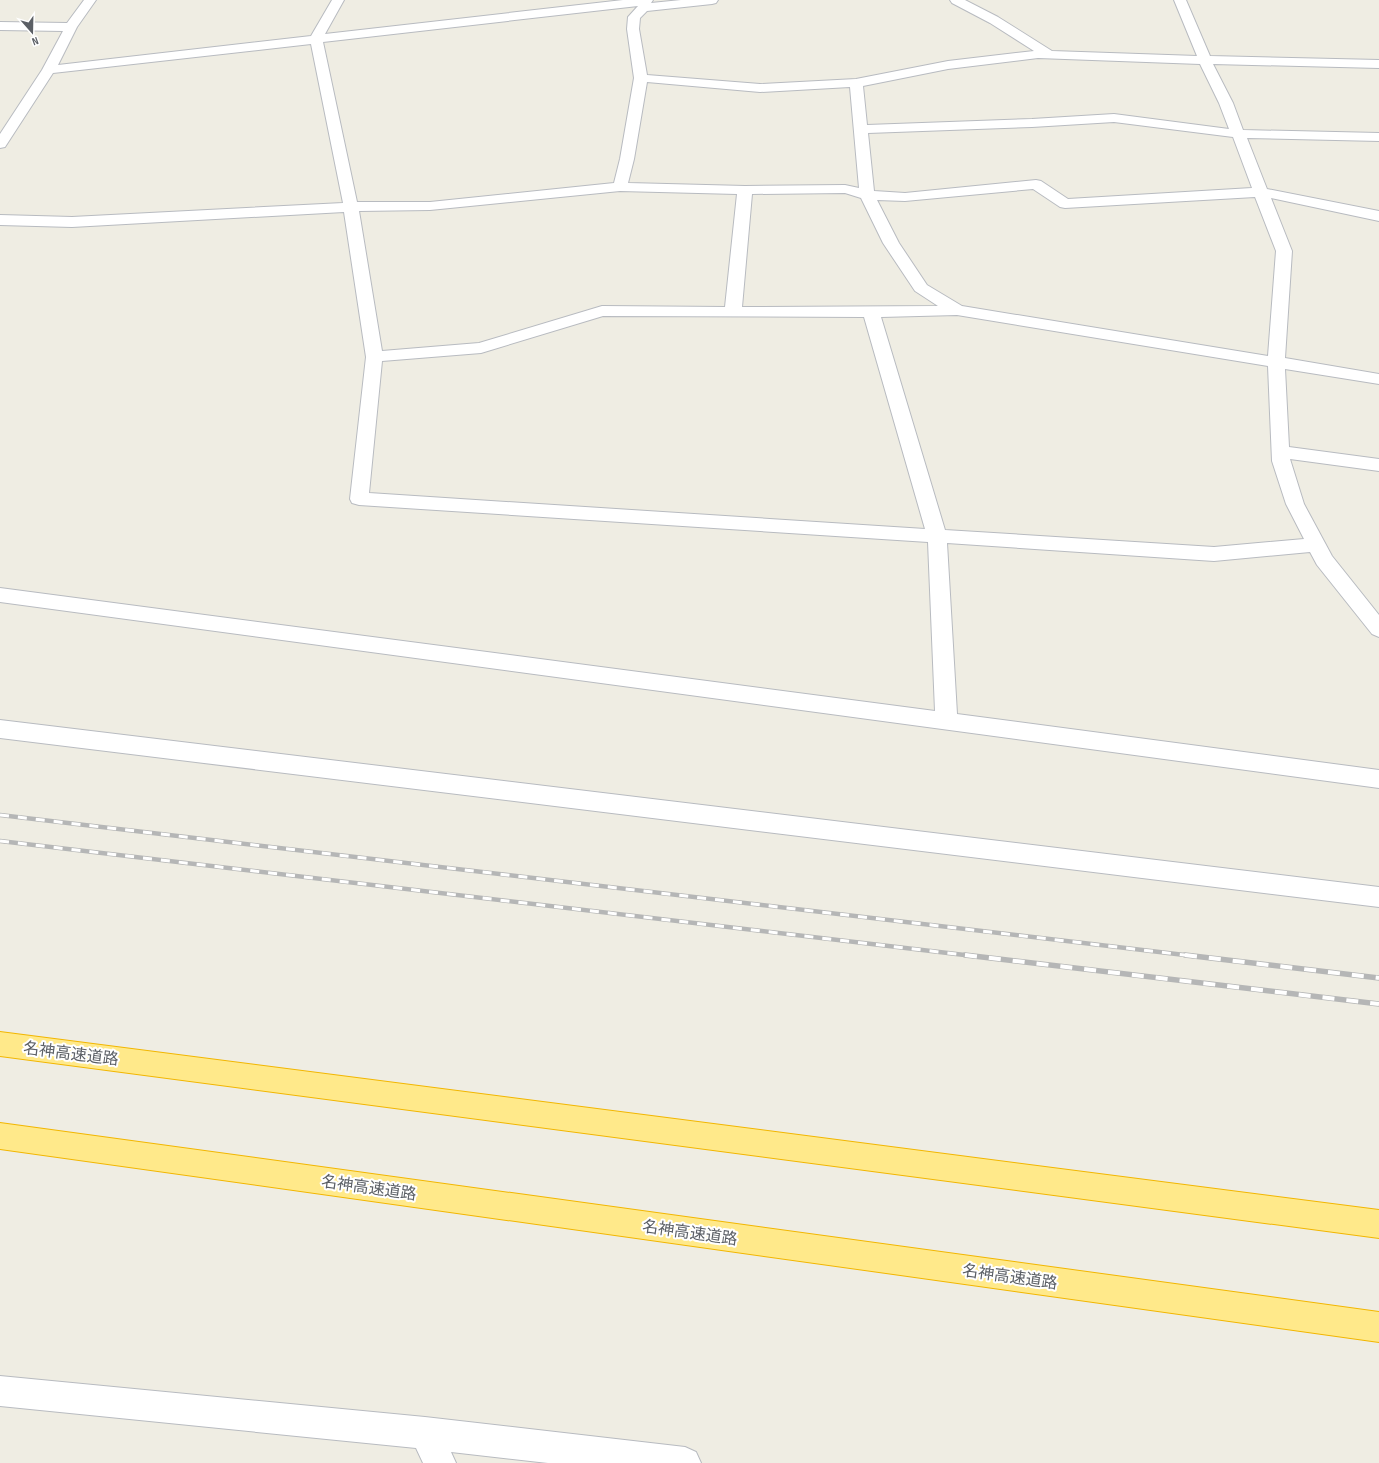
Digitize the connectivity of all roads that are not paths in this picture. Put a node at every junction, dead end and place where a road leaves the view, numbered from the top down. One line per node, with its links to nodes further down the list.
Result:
1 (90, 0): 8 (street)
2 (338, 0): 9 (street)
3 (712, 0): 6 (street)
4 (956, 0): 10 (street)
5 (1180, 0): 11 (street)
6 (645, 3): 9 (street); 14 (street)
7 (0, 26): 8 (street)
8 (71, 27): 13 (street)
9 (316, 39): 13 (street); 24 (street)
10 (1048, 54): 11 (street); 15 (street)
11 (1205, 60): 12 (street); 17 (street)
12 (1379, 64)
13 (49, 70): 19 (street)
14 (641, 78): 15 (street); 20 (street)
15 (856, 84): 16 (street)
16 (861, 129): 17 (street); 23 (street)
17 (1238, 134): 18 (street); 22 (street)
18 (1379, 137)
19 (0, 144)
20 (620, 187): 21 (street); 24 (street)
21 (745, 190): 23 (street); 28 (street)
22 (1261, 192): 23 (street); 25 (street); 31 (street)
23 (867, 195): 27 (street)
24 (351, 206): 26 (street); 30 (street)
25 (1379, 216)
26 (0, 220)
27 (957, 310): 29 (street); 31 (street)
28 (733, 311): 29 (street); 30 (street)
29 (871, 312): 35 (street)
30 (374, 357): 35 (street)
31 (1276, 362): 32 (street); 33 (street)
32 (1379, 379)
33 (1281, 452): 34 (street); 36 (street)
34 (1379, 465)
35 (937, 536): 36 (street); 39 (street)
36 (1316, 545): 38 (street)
37 (0, 595): 39 (street)
38 (1379, 629)
39 (946, 721): 41 (street)
40 (0, 729): 42 (street)
41 (1379, 779)
42 (1379, 897)
43 (0, 1044): 45 (highway, 名神高速道路)
44 (0, 1136): 46 (highway, 名神高速道路)
45 (1379, 1224)
46 (1379, 1327)
47 (0, 1391): 48 (street)
48 (425, 1433): 49 (street); 50 (street)
49 (440, 1463)
50 (685, 1463)

